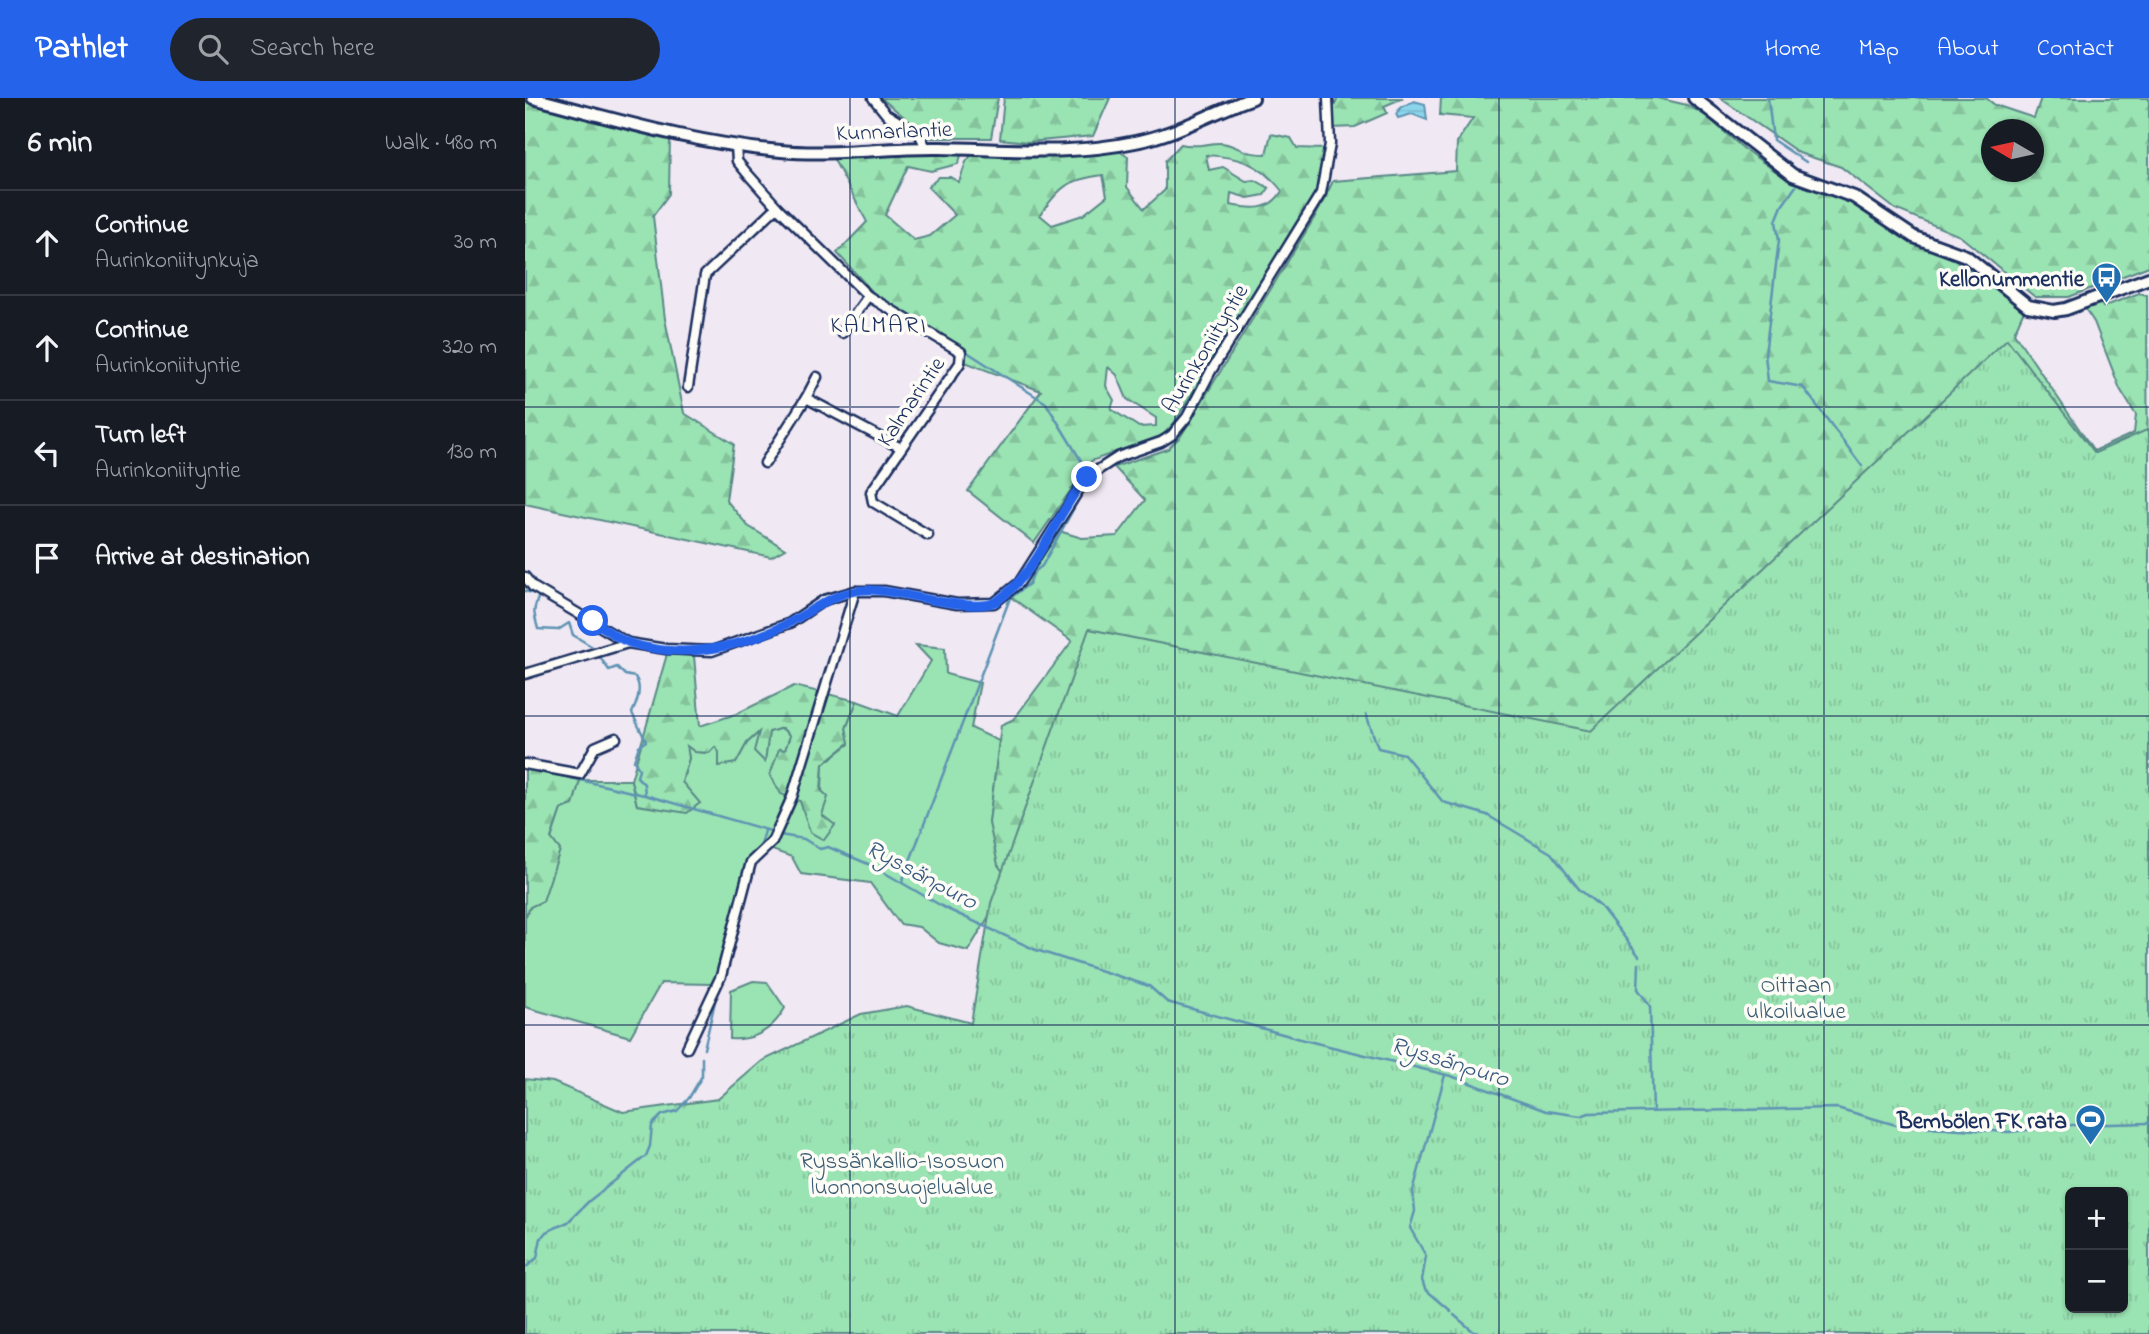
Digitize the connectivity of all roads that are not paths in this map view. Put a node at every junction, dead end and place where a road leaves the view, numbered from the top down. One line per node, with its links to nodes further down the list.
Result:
1 (533, 98): 6 (main road, Kunnarlantie)
2 (873, 98): 7 (street)
3 (1253, 98): 7 (main road, Kunnarlantie)
4 (1328, 98): 19 (street, Aurinkoniityntie)
5 (1694, 98): 9 (main road)
6 (736, 146): 7 (main road, Kunnarlantie); 8 (street, Kalmarintie)
7 (926, 148)
8 (777, 207): 10 (street, Kalmarintie); 13 (street)
9 (2149, 278)
10 (868, 296): 11 (street); 15 (street, Kalmarintie)
11 (842, 333)
12 (817, 377): 14 (street)
13 (688, 387)
14 (806, 398): 15 (street); 16 (street)
15 (901, 448): 17 (street, Kalmarintie)
16 (765, 463)
17 (928, 535)
18 (525, 577): 20 (street)
19 (855, 591): 20 (street, Aurinkoniityntie); 24 (street)
20 (628, 642): 21 (street, Aurinkoniityntie)
21 (525, 674)
22 (616, 738): 23 (street)
23 (525, 764)
24 (687, 1048)

